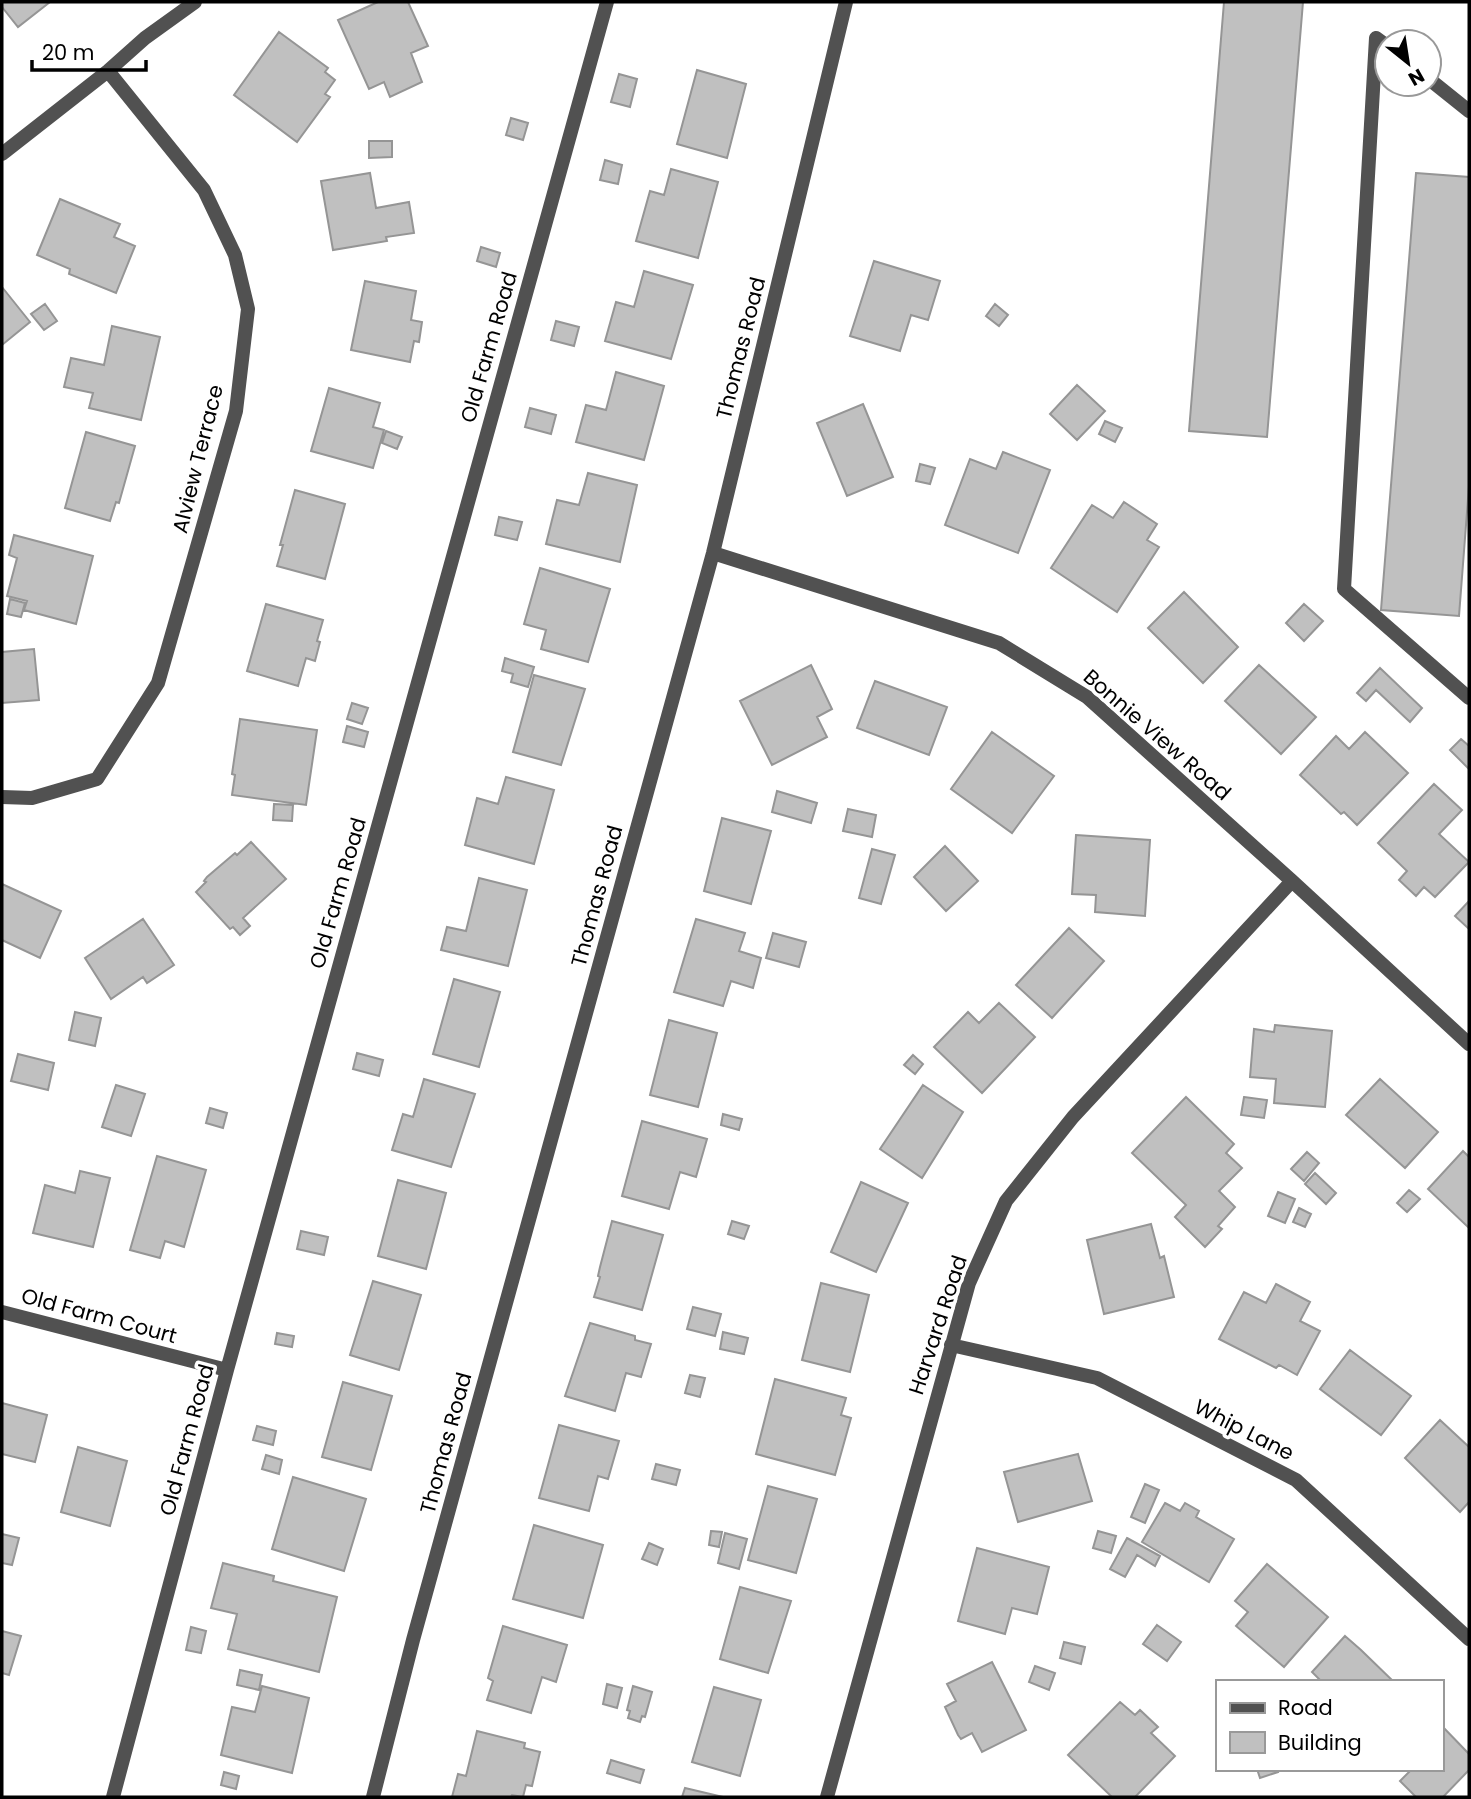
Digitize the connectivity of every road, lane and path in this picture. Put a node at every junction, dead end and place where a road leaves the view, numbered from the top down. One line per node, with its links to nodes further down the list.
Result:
1 (195, 2): 4 (street)
2 (607, 2): 16 (street, Old Farm Road)
3 (846, 2): 9 (street, Thomas Road)
4 (108, 71): 8 (street); 11 (street, Alview Terrace)
5 (1373, 89): 10 (street)
6 (1443, 90): 7 (street)
7 (1469, 111)
8 (2, 154)
9 (713, 553): 12 (street, Bonnie View Road); 19 (street, Thomas Road)
10 (1469, 698)
11 (2, 797)
12 (1292, 881): 13 (street, Bonnie View Road); 15 (street, Harvard Road)
13 (1469, 1044)
14 (2, 1312): 16 (street, Old Farm Court)
15 (951, 1345): 17 (street, Whip Lane); 20 (street, Harvard Road)
16 (227, 1370): 18 (street, Old Farm Road)
17 (1469, 1639)
18 (113, 1797)
19 (373, 1797)
20 (827, 1797)

